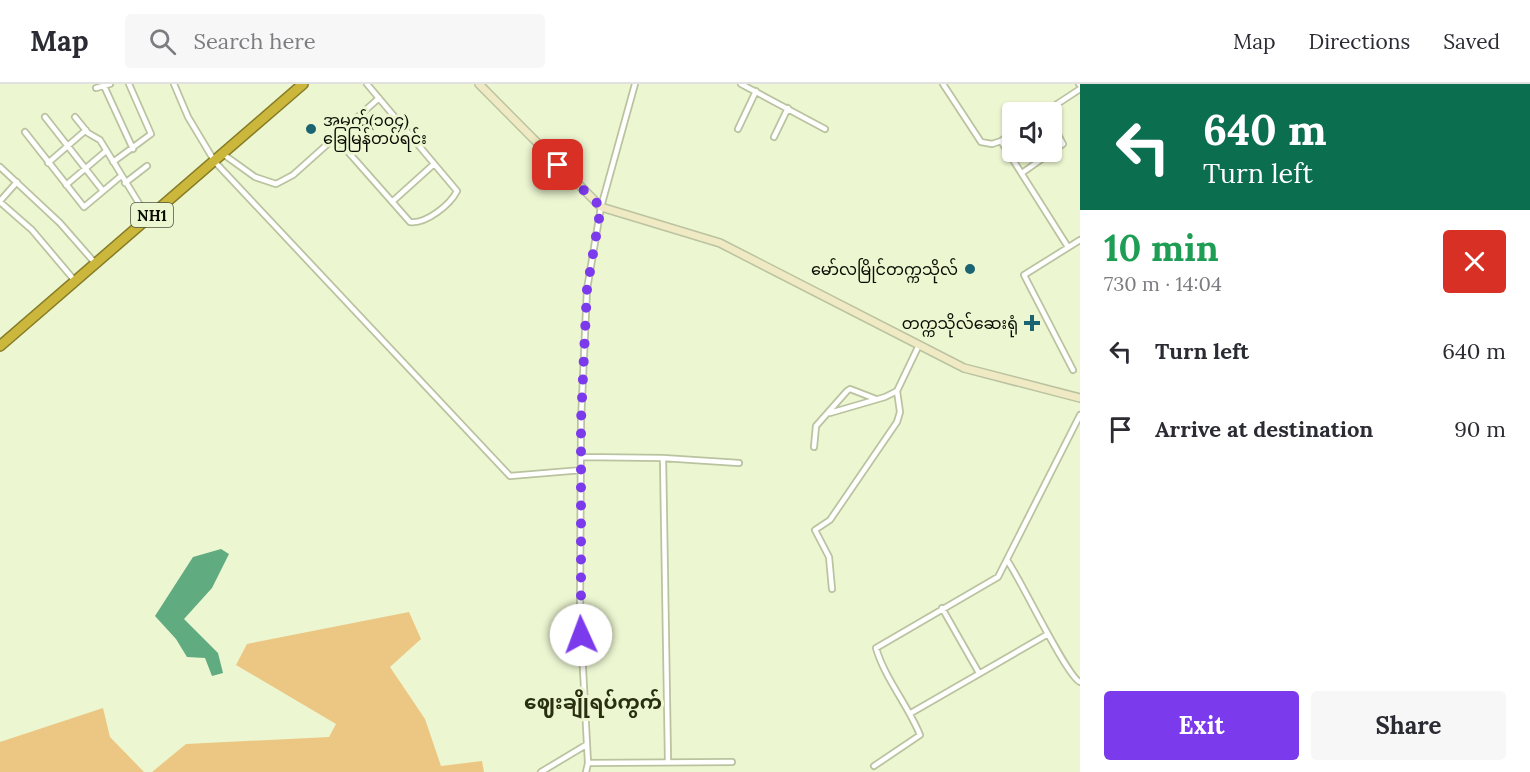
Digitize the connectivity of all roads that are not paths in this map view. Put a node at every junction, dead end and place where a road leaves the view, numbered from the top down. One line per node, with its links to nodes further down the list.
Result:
1 (129, 84): 26 (street)
2 (174, 84): 30 (street)
3 (303, 84): 28 (highway, NH1)
4 (367, 84): 13 (street)
5 (479, 84): 45 (main road)
6 (635, 84): 45 (street)
7 (741, 84): 12 (street)
8 (943, 84): 24 (street)
9 (107, 85): 11 (street); 26 (street)
10 (1080, 86): 14 (street)
11 (96, 88)
12 (756, 91): 15 (street); 18 (street)
13 (379, 98): 22 (street); 33 (street)
14 (1058, 102)
15 (788, 108): 19 (street); 23 (street)
16 (45, 117): 25 (street)
17 (75, 117): 20 (street)
18 (738, 129)
19 (825, 129)
20 (86, 130): 25 (street); 27 (street)
21 (25, 132): 32 (street)
22 (335, 137): 28 (street); 44 (street)
23 (774, 137)
24 (1001, 141): 37 (street)
25 (66, 146): 32 (street); 36 (street)
26 (133, 149): 29 (street)
27 (106, 151): 29 (street); 36 (street)
28 (224, 154): 30 (highway, NH1)
29 (113, 162): 38 (street)
30 (215, 162): 46 (highway, NH1); 63 (street)
31 (1038, 162): 37 (street)
32 (48, 163): 41 (street)
33 (434, 164): 44 (street); 44 (street)
34 (147, 166): 40 (street)
35 (0, 167): 39 (street)
36 (85, 169): 41 (street); 42 (street)
37 (1022, 173): 48 (street)
38 (121, 176): 40 (street); 42 (street)
39 (17, 182): 43 (street); 49 (street)
40 (125, 183): 46 (street)
41 (66, 184): 42 (street)
42 (103, 192)
43 (0, 201): 50 (street)
44 (393, 201)
45 (601, 207): 51 (main road); 60 (street)
46 (148, 218): 49 (highway, NH1)
47 (1080, 240): 48 (street)
48 (1068, 247): 53 (street)
49 (96, 263): 50 (highway, NH1)
50 (75, 281): 52 (highway, NH1)
51 (919, 345): 54 (street); 55 (main road)
52 (0, 346)
53 (1072, 370)
54 (897, 391): 56 (street); 65 (street)
55 (1080, 398)
56 (876, 399): 57 (street); 57 (street)
57 (830, 413): 59 (street)
58 (1080, 415): 64 (street)
59 (814, 447)
60 (582, 457): 61 (street); 63 (street)
61 (663, 458): 62 (street); 72 (street)
62 (739, 463)
63 (582, 470): 71 (street)
64 (1007, 560): 66 (street); 67 (street)
65 (832, 589)
66 (942, 608): 68 (street); 70 (street)
67 (1048, 634): 68 (street); 69 (street)
68 (979, 673): 70 (street)
69 (1079, 684)
70 (911, 713): 75 (street)
71 (586, 745): 74 (street); 76 (street)
72 (668, 761): 73 (street); 74 (street)
73 (732, 762)
74 (588, 763): 77 (street)
75 (874, 766)
76 (541, 772)
77 (586, 772)

